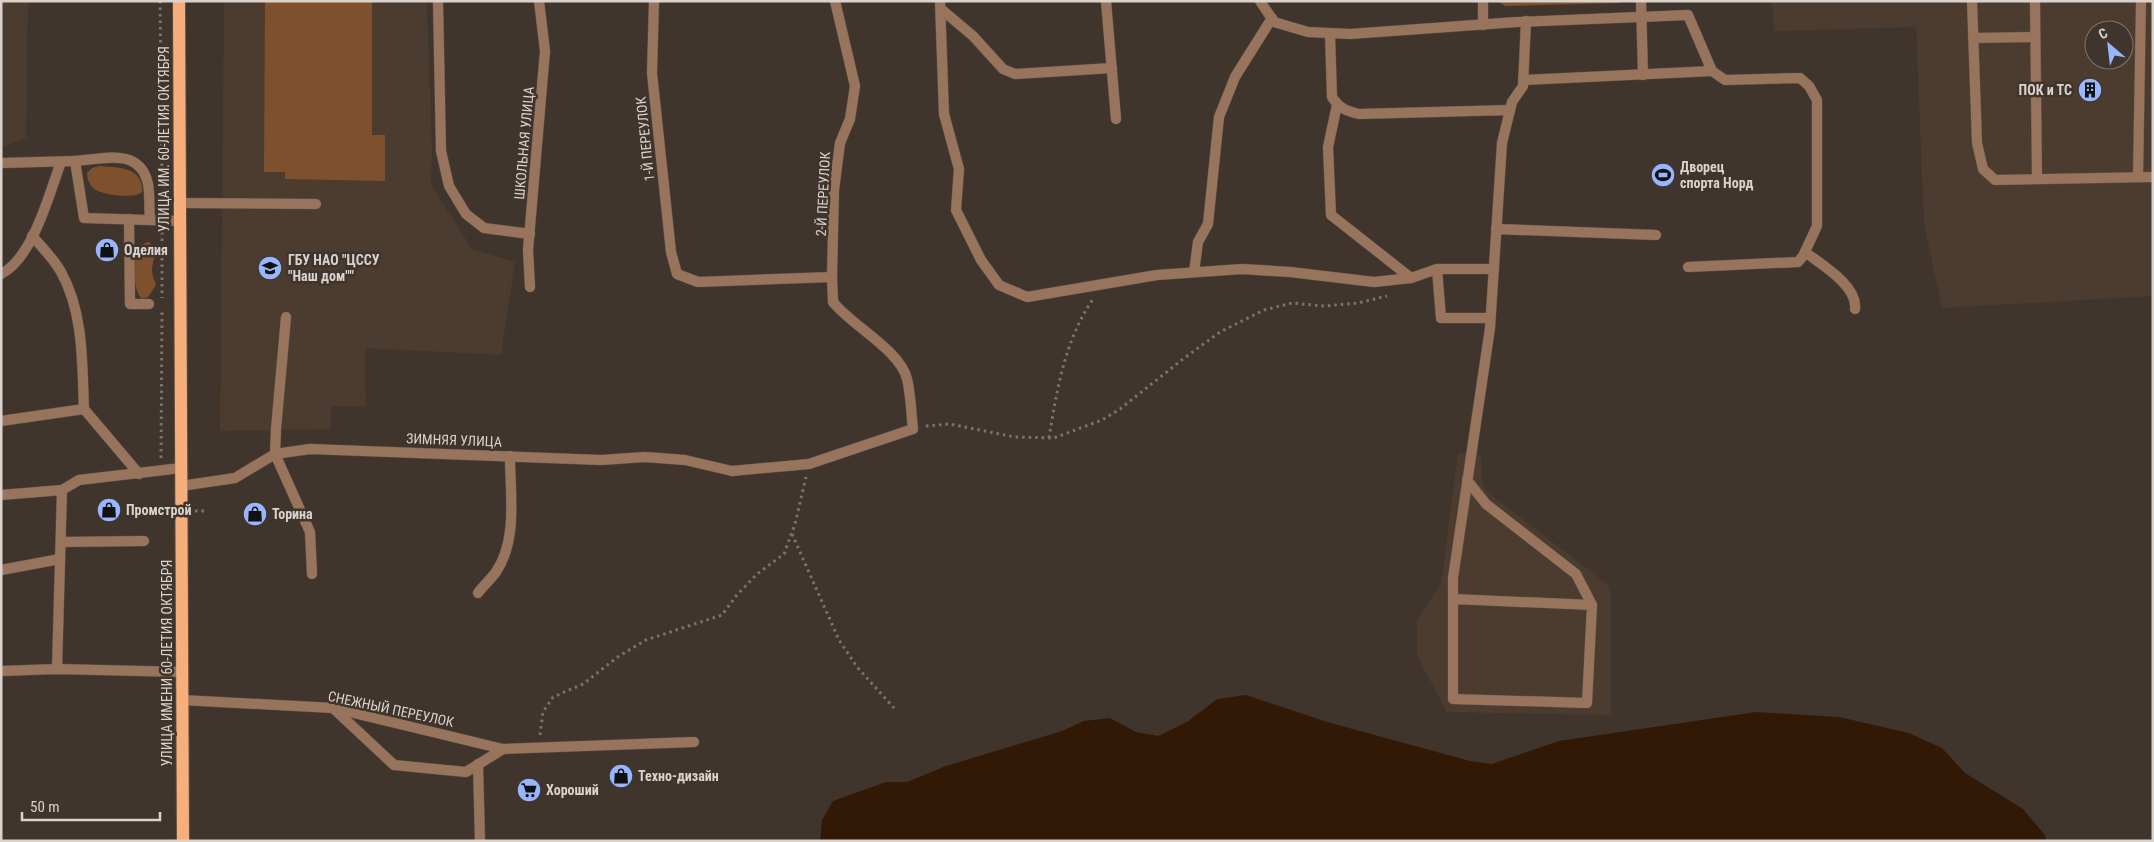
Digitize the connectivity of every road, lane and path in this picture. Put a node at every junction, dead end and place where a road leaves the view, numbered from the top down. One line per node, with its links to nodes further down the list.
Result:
1 (178, 1): 34 (main road, УЛИЦА ИМ. 60-ЛЕТИЯ ОКТЯБРЯ)
2 (438, 1): 40 (street)
3 (539, 1): 40 (street, ШКОЛЬНАЯ УЛИЦА)
4 (654, 1): 49 (street, 1-Й ПЕРЕУЛОК)
5 (835, 1): 49 (street, 2-Й ПЕРЕУЛОК)
6 (1106, 1): 21 (street)
7 (1260, 1): 15 (street)
8 (1483, 1): 17 (street)
9 (1641, 1): 14 (street)
10 (1972, 1): 20 (street)
11 (2035, 1): 19 (street)
12 (2141, 1): 31 (street)
13 (941, 5): 21 (street); 51 (street)
14 (1641, 17): 16 (street); 22 (street); 23 (street)
15 (1272, 18): 18 (street); 47 (street)
16 (1521, 22): 17 (street); 24 (street)
17 (1483, 24): 18 (street)
18 (1330, 34): 25 (street)
19 (2035, 37): 20 (street); 33 (street)
20 (1973, 38): 33 (street)
21 (1112, 68): 27 (street)
22 (1712, 71): 23 (street); 43 (street)
23 (1643, 75): 24 (street)
24 (1523, 80): 26 (street)
25 (1337, 105): 26 (street); 50 (street)
26 (1510, 110): 39 (street)
27 (1116, 119)
28 (75, 161): 29 (street); 36 (street); 37 (street)
29 (61, 162): 30 (street); 42 (street)
30 (1, 163)
31 (2138, 177): 32 (street); 33 (street)
32 (2153, 177)
33 (2037, 179)
34 (180, 203): 35 (street); 38 (main road, УЛИЦА ИМ. 60-ЛЕТИЯ ОКТЯБРЯ)
35 (316, 204)
36 (129, 219): 37 (street); 54 (street)
37 (150, 220): 38 (street)
38 (180, 221): 65 (main road, УЛИЦА ИМ. 60-ЛЕТИЯ ОКТЯБРЯ)
39 (1496, 229): 41 (street); 46 (street)
40 (530, 234): 52 (street, ШКОЛЬНАЯ УЛИЦА)
41 (1656, 235)
42 (32, 236): 48 (street); 58 (street)
43 (1805, 252): 44 (street); 55 (street)
44 (1688, 267)
45 (1437, 269): 46 (street); 50 (street); 57 (street)
46 (1494, 269): 57 (street)
47 (1194, 272): 50 (street); 51 (street)
48 (1, 274)
49 (832, 277): 60 (street, 2-Й ПЕРЕУЛОК)
50 (1411, 278)
51 (1103, 284): 61 (path)
52 (530, 287)
53 (1394, 294): 61 (path)
54 (149, 304)
55 (1855, 309)
56 (286, 317): 62 (street)
57 (1490, 318): 67 (street)
58 (84, 408): 59 (street); 66 (street)
59 (1, 421)
60 (913, 429): 61 (path); 64 (street, ЗИМНЯЯ УЛИЦА)
61 (1050, 438)
62 (275, 454): 63 (street, ЗИМНЯЯ УЛИЦА); 68 (street, ЗИМНЯЯ УЛИЦА); 78 (street)
63 (510, 456): 64 (street, ЗИМНЯЯ УЛИЦА); 79 (street)
64 (809, 464): 73 (path)
65 (181, 468): 66 (street); 68 (main road, УЛИЦА ИМ. 60-ЛЕТИЯ ОКТЯБРЯ)
66 (139, 474): 69 (street)
67 (1467, 480): 80 (street); 81 (street)
68 (181, 486): 84 (main road, УЛИЦА ИМЕНИ 60-ЛЕТИЯ ОКТЯБРЯ)
69 (62, 490): 70 (street); 75 (street)
70 (1, 495)
71 (194, 511): 72 (path)
72 (207, 511)
73 (792, 533): 87 (path); 89 (path)
74 (144, 541): 75 (street)
75 (61, 542): 76 (street)
76 (60, 559): 77 (street); 82 (street)
77 (1, 570)
78 (312, 574)
79 (478, 593)
80 (1453, 599): 81 (street); 81 (street)
81 (1592, 605)
82 (57, 669): 83 (street); 84 (street)
83 (1, 671)
84 (182, 672): 85 (main road, УЛИЦА ИМЕНИ 60-ЛЕТИЯ ОКТЯБРЯ)
85 (182, 700): 86 (street, СНЕЖНЫЙ ПЕРЕУЛОК); 92 (main road, УЛИЦА ИМЕНИ 60-ЛЕТИЯ ОКТЯБРЯ)
86 (333, 708): 90 (street, СНЕЖНЫЙ ПЕРЕУЛОК); 91 (street)
87 (894, 708)
88 (694, 742): 89 (street)
89 (538, 748): 90 (street)
90 (503, 749): 91 (street)
91 (478, 764): 93 (street)
92 (183, 841)
93 (480, 841)

